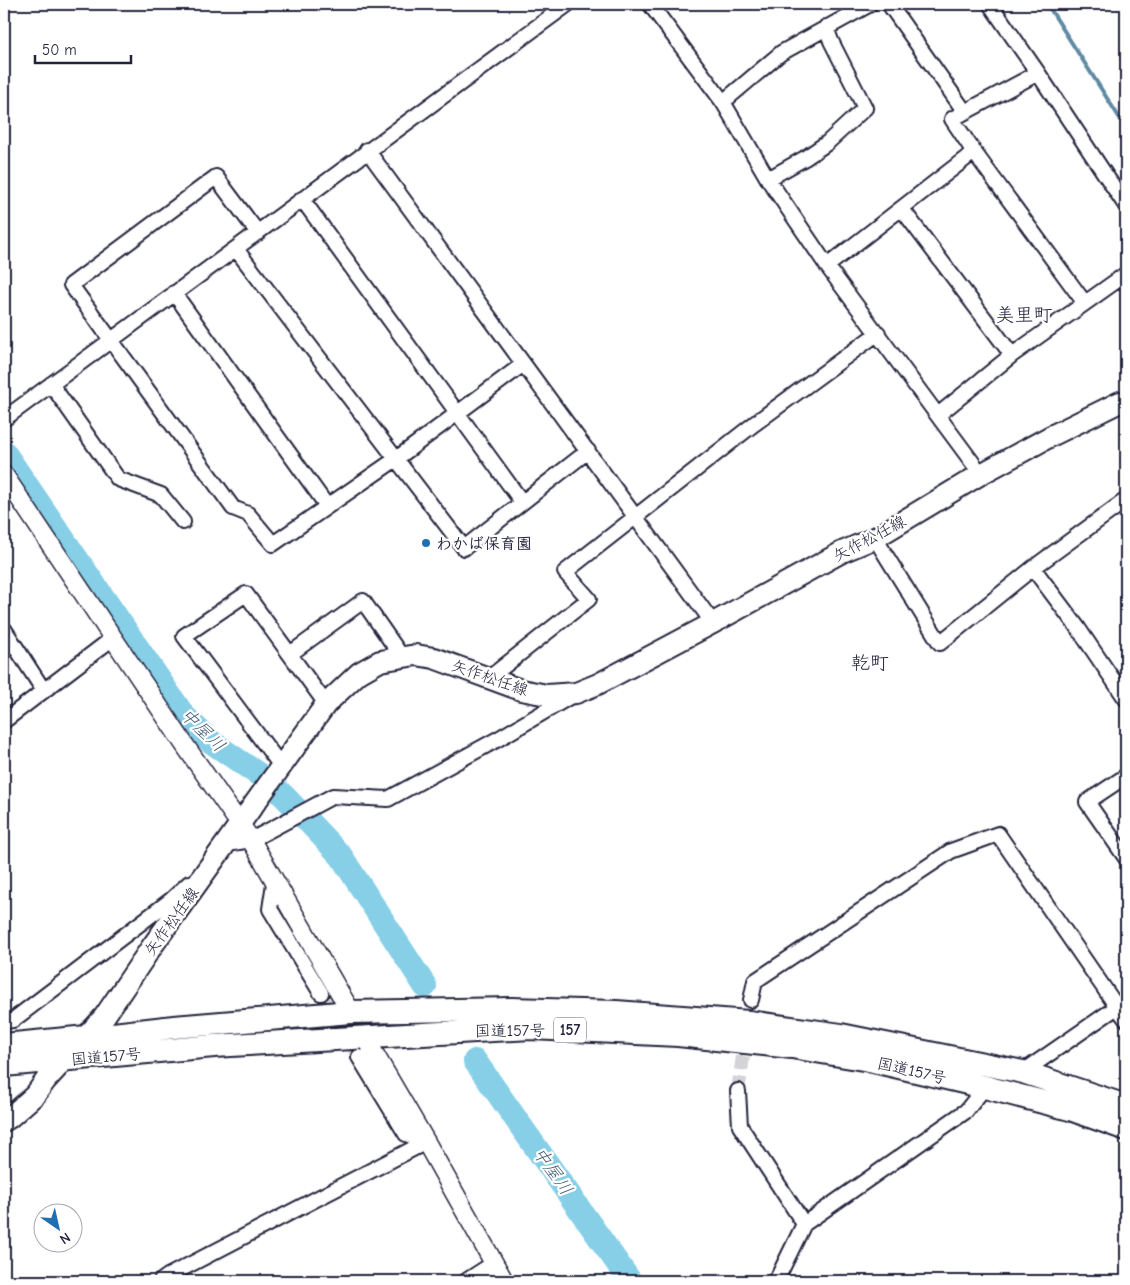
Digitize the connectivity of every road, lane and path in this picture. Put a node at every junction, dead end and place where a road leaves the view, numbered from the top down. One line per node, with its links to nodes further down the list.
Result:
1 (568, 4): 10 (street)
2 (650, 4): 8 (street)
3 (870, 4): 6 (street)
4 (889, 4): 9 (street)
5 (990, 4): 7 (street)
6 (826, 27): 8 (street); 12 (street)
7 (1038, 73): 9 (street); 14 (street)
8 (723, 102): 12 (street)
9 (965, 112): 11 (street)
10 (367, 150): 13 (street); 25 (street)
11 (974, 152): 15 (street); 21 (street)
12 (768, 179): 18 (street)
13 (302, 199): 16 (street); 28 (street)
14 (1126, 206)
15 (902, 208): 18 (street); 24 (street)
16 (258, 233): 17 (street); 23 (street)
17 (236, 249): 20 (street); 32 (street)
18 (827, 266): 22 (street)
19 (1126, 274): 21 (street)
20 (174, 293): 23 (street); 37 (street)
21 (1084, 302): 24 (street)
22 (878, 333): 29 (street); 38 (street)
23 (111, 338): 26 (street); 37 (street)
24 (1012, 355): 29 (street)
25 (522, 365): 28 (street); 31 (street)
26 (51, 384): 30 (street); 39 (street)
27 (1126, 402): 33 (main road, 矢作松任線)
28 (458, 413): 32 (street); 36 (street)
29 (938, 415): 33 (street)
30 (4, 419)
31 (588, 451): 36 (street); 38 (street)
32 (396, 459): 36 (street); 37 (street)
33 (981, 474): 40 (main road, 矢作松任線)
34 (4, 475): 44 (street)
35 (1126, 500): 41 (street)
36 (522, 502)
37 (327, 506)
38 (635, 517): 42 (street); 47 (street)
39 (183, 522)
40 (875, 538): 41 (street); 42 (main road, 矢作松任線)
41 (1033, 568): 50 (street)
42 (713, 623): 49 (main road, 矢作松任線)
43 (4, 629): 48 (street)
44 (113, 638): 48 (street); 55 (street)
45 (290, 654): 46 (street); 51 (street); 53 (street)
46 (402, 657): 47 (main road, 矢作松任線); 51 (main road, 矢作松任線)
47 (488, 678): 49 (main road, 矢作松任線)
48 (44, 691): 52 (street)
49 (576, 692): 55 (street)
50 (1126, 699)
51 (326, 704): 53 (main road, 矢作松任線)
52 (4, 721)
53 (279, 769): 55 (main road, 矢作松任線)
54 (1126, 776): 57 (street)
55 (245, 832): 56 (main road, 矢作松任線); 58 (street)
56 (227, 844): 64 (street); 65 (main road, 矢作松任線)
57 (1126, 858)
58 (274, 883): 59 (street); 62 (street)
59 (321, 993)
60 (751, 1000): 61 (street)
61 (1122, 1003): 63 (street); 70 (street)
62 (351, 1012): 65 (highway, 国道157号 / 157); 70 (highway, 国道157号 / 157)
63 (1126, 1019)
64 (4, 1021)
65 (87, 1037): 66 (highway, 国道157号 / 157); 68 (main road, 矢作松任線)
66 (4, 1045)
67 (362, 1047): 68 (highway, 国道157号 / 157); 71 (highway, 国道157号 / 157); 76 (street)
68 (66, 1060): 69 (highway, 国道157号 / 157); 74 (main road, 矢作松任線)
69 (4, 1066)
70 (1023, 1072): 73 (highway, 国道157号 / 157)
71 (985, 1087): 75 (highway, 国道157号 / 157); 77 (street)
72 (738, 1091): 77 (street)
73 (1126, 1106)
74 (4, 1121)
75 (1126, 1129)
76 (426, 1142): 78 (street); 79 (street)
77 (804, 1224): 82 (street)
78 (494, 1263): 80 (street); 81 (street)
79 (162, 1281)
80 (466, 1281)
81 (504, 1281)
82 (774, 1281)

